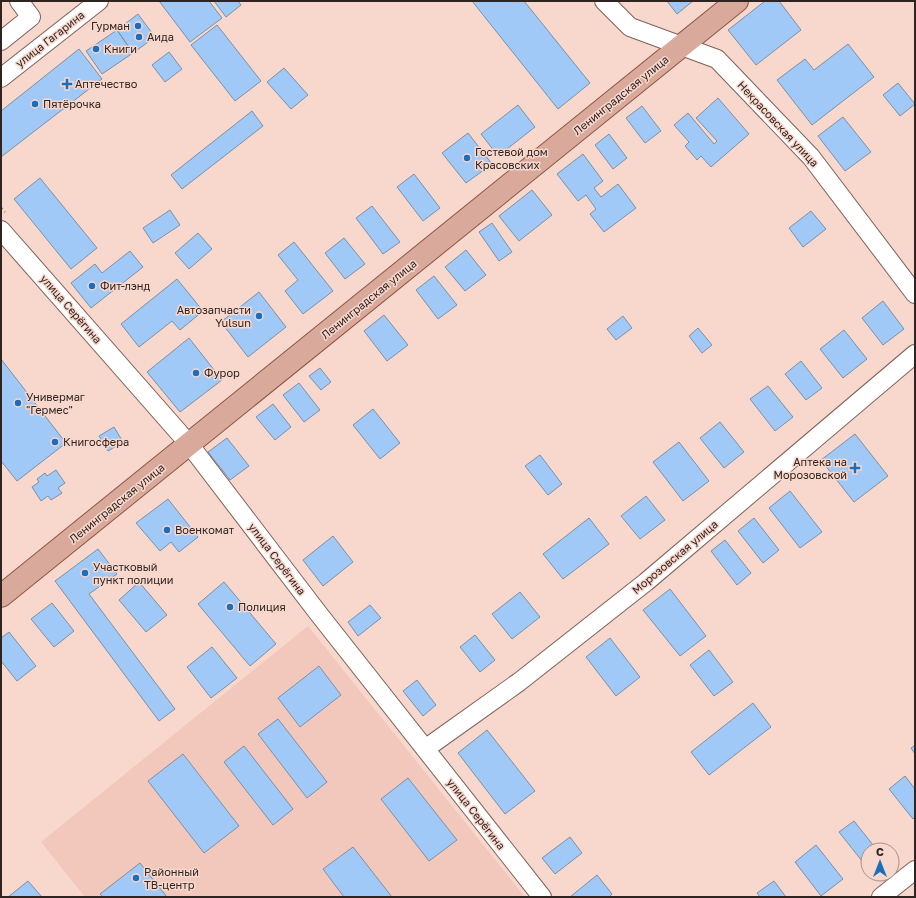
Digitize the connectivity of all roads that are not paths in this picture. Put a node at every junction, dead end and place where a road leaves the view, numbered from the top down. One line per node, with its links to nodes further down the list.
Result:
1 (19, 1): 5 (street)
2 (99, 1): 7 (street, улица Гагарина)
3 (604, 1): 6 (street, Некрасовская улица)
4 (737, 1): 6 (main road, Ленинградская улица)
5 (1, 41)
6 (680, 47): 9 (street, Некрасовская улица); 11 (main road, Ленинградская улица)
7 (1, 78)
8 (1, 230): 11 (street, улица Серёгина)
9 (915, 294)
10 (915, 354): 13 (street, Морозовская улица)
11 (189, 444): 12 (main road, Ленинградская улица); 13 (street, улица Серёгина)
12 (1, 596)
13 (426, 749): 15 (street, улица Серёгина)
14 (915, 870): 16 (street)
15 (542, 897)
16 (881, 897)

